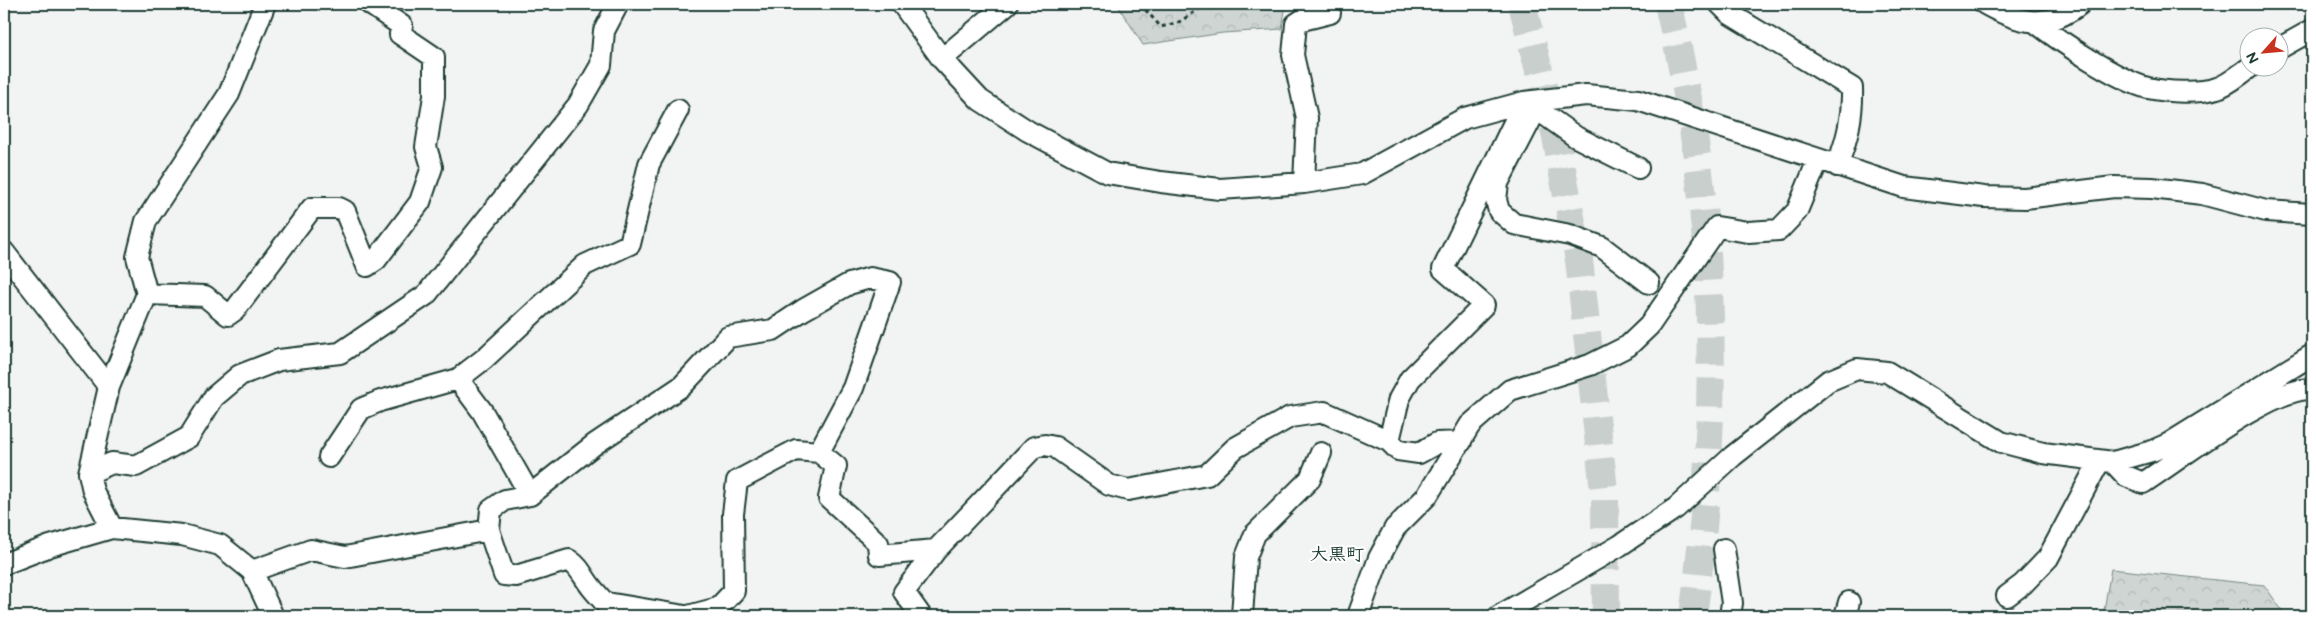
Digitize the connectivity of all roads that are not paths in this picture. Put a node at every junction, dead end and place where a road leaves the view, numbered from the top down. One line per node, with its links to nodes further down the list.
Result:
1 (265, 4): 24 (street)
2 (370, 4): 24 (street)
3 (618, 4): 35 (street)
4 (902, 4): 13 (street)
5 (1007, 4): 13 (street)
6 (1720, 4): 18 (street)
7 (1985, 4): 10 (street)
8 (2080, 4): 10 (street)
9 (1330, 13): 20 (street)
10 (2035, 22): 14 (street)
11 (2312, 30): 12 (street)
12 (2288, 43)
13 (942, 59): 20 (street)
14 (2238, 75)
15 (1532, 101): 17 (street); 19 (street); 20 (street); 23 (street); 29 (street)
16 (678, 110): 26 (street)
17 (1818, 160): 18 (street); 30 (street)
18 (1837, 166): 21 (street)
19 (1638, 168)
20 (1304, 183)
21 (2312, 214)
22 (4, 252): 27 (street)
23 (1649, 283)
24 (147, 294): 27 (street)
25 (2312, 355): 34 (street)
26 (458, 379): 33 (street); 36 (street)
27 (109, 387): 35 (street)
28 (2312, 388): 34 (street)
29 (1389, 442): 30 (street); 40 (street)
30 (1461, 442): 49 (street)
31 (819, 452): 36 (street); 40 (street); 46 (street)
32 (1320, 453): 48 (street)
33 (329, 457)
34 (2106, 462): 43 (street); 50 (street)
35 (89, 474): 37 (street)
36 (530, 495): 38 (street)
37 (112, 528): 41 (street); 42 (street)
38 (489, 530): 42 (street); 44 (street)
39 (1724, 549): 51 (street)
40 (936, 550): 47 (street)
41 (4, 564)
42 (252, 571): 45 (street)
43 (2007, 596)
44 (611, 609): 46 (street)
45 (273, 616)
46 (687, 616)
47 (921, 616)
48 (1242, 616)
49 (1358, 616)
50 (1499, 616)
51 (1730, 616)

